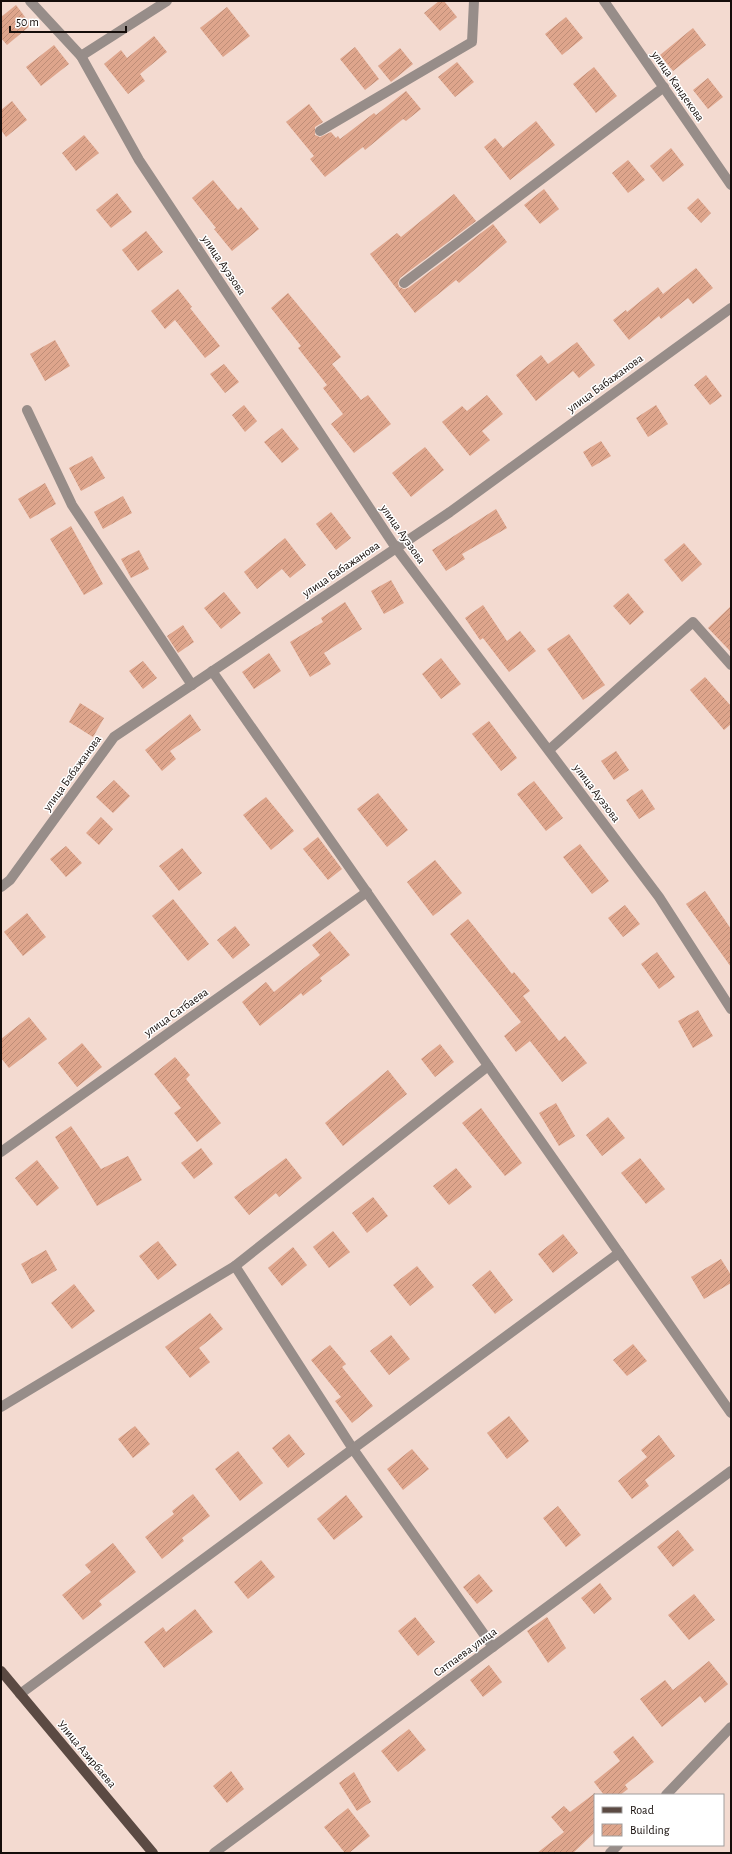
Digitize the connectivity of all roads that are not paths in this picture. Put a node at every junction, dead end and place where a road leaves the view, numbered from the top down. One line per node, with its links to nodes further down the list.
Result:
1 (30, 1): 5 (street, улица Ауэзова)
2 (168, 1): 5 (street)
3 (474, 1): 7 (street)
4 (604, 1): 6 (street, улица Кандекова)
5 (81, 56): 12 (street, улица Ауэзова)
6 (664, 87): 8 (street, улица Кандекова); 9 (street)
7 (320, 131)
8 (731, 185)
9 (404, 283)
10 (731, 308): 12 (street, улица Бабажанова)
11 (27, 410): 15 (street)
12 (396, 548): 14 (street, улица Бабажанова); 16 (street, улица Ауэзова)
13 (731, 665): 16 (street)
14 (212, 671): 15 (street, улица Бабажанова); 18 (street)
15 (192, 685): 17 (street, улица Бабажанова)
16 (549, 750): 19 (street, улица Ауэзова)
17 (1, 887)
18 (367, 892): 20 (street); 21 (street, улица Сатбаева)
19 (731, 1009)
20 (488, 1066): 22 (street); 23 (street)
21 (1, 1152)
22 (619, 1253): 25 (street); 26 (street)
23 (235, 1266): 24 (street); 26 (street)
24 (1, 1407)
25 (731, 1413)
26 (353, 1449): 28 (street); 30 (street)
27 (731, 1471): 28 (street, Сатпаева улица)
28 (493, 1647): 34 (street, Сатпаева улица)
29 (1, 1671): 30 (main road, Улица Азирбаева)
30 (20, 1694): 33 (main road, Улица Азирбаева)
31 (731, 1727): 32 (street)
32 (667, 1794)
33 (153, 1853)
34 (214, 1853)

